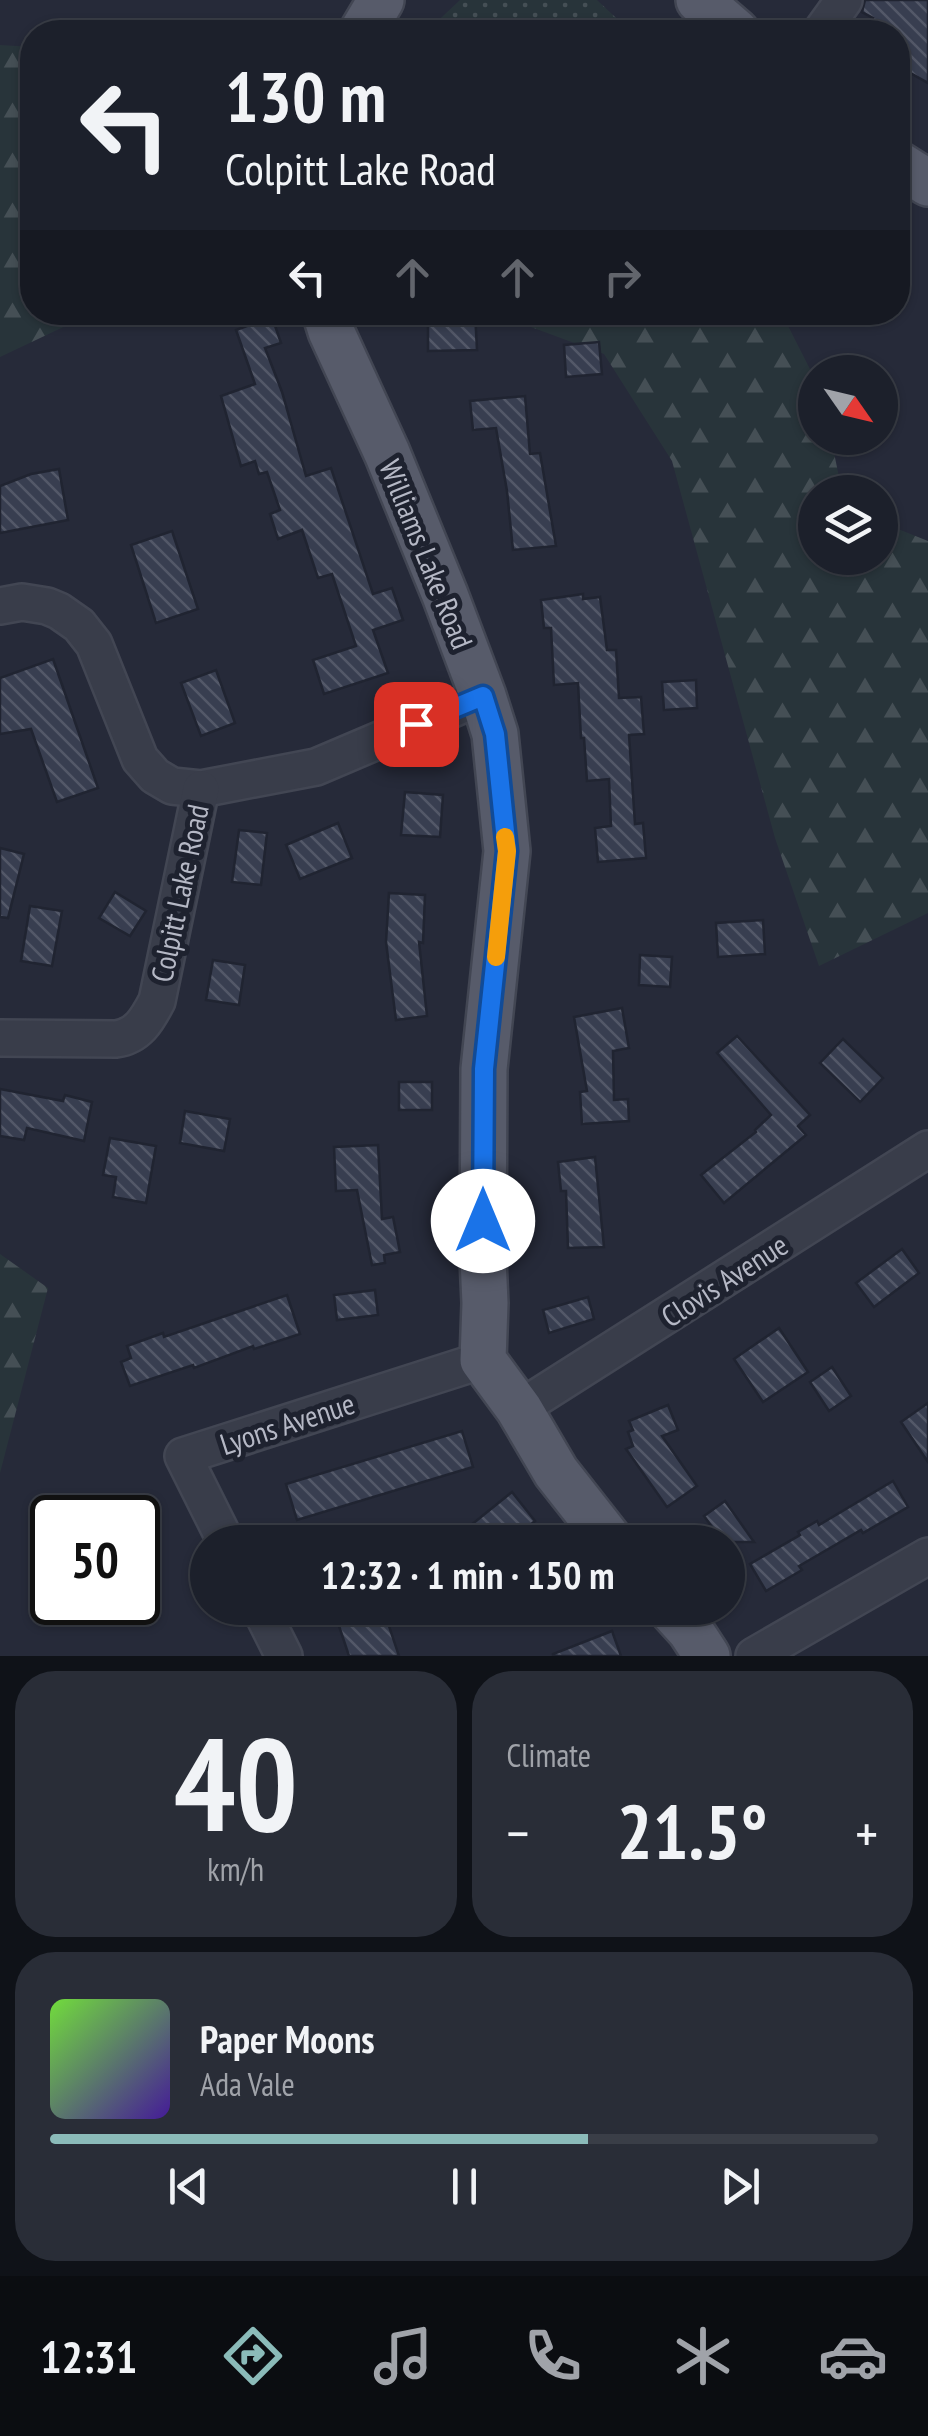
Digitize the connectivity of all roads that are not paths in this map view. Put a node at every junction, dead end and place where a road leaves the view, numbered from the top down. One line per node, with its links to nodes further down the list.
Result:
1 (700, 0): 2 (main road)
2 (721, 20)
3 (329, 325): 5 (main road, Williams Lake Road)
4 (0, 606): 6 (street)
5 (483, 696): 6 (street, Colpitt Lake Road); 9 (main road, Williams Lake Road)
6 (201, 789): 7 (street, Colpitt Lake Road)
7 (0, 1038)
8 (928, 1149): 10 (street, Clovis Avenue)
9 (483, 1360): 10 (main road); 11 (street, Lyons Avenue)
10 (519, 1409): 12 (main road)
11 (217, 1525)
12 (595, 1525)
13 (928, 1556): 18 (street)
14 (268, 1625): 16 (street)
15 (685, 1625): 17 (main road)
16 (284, 1656)
17 (707, 1656)
18 (754, 1656)

